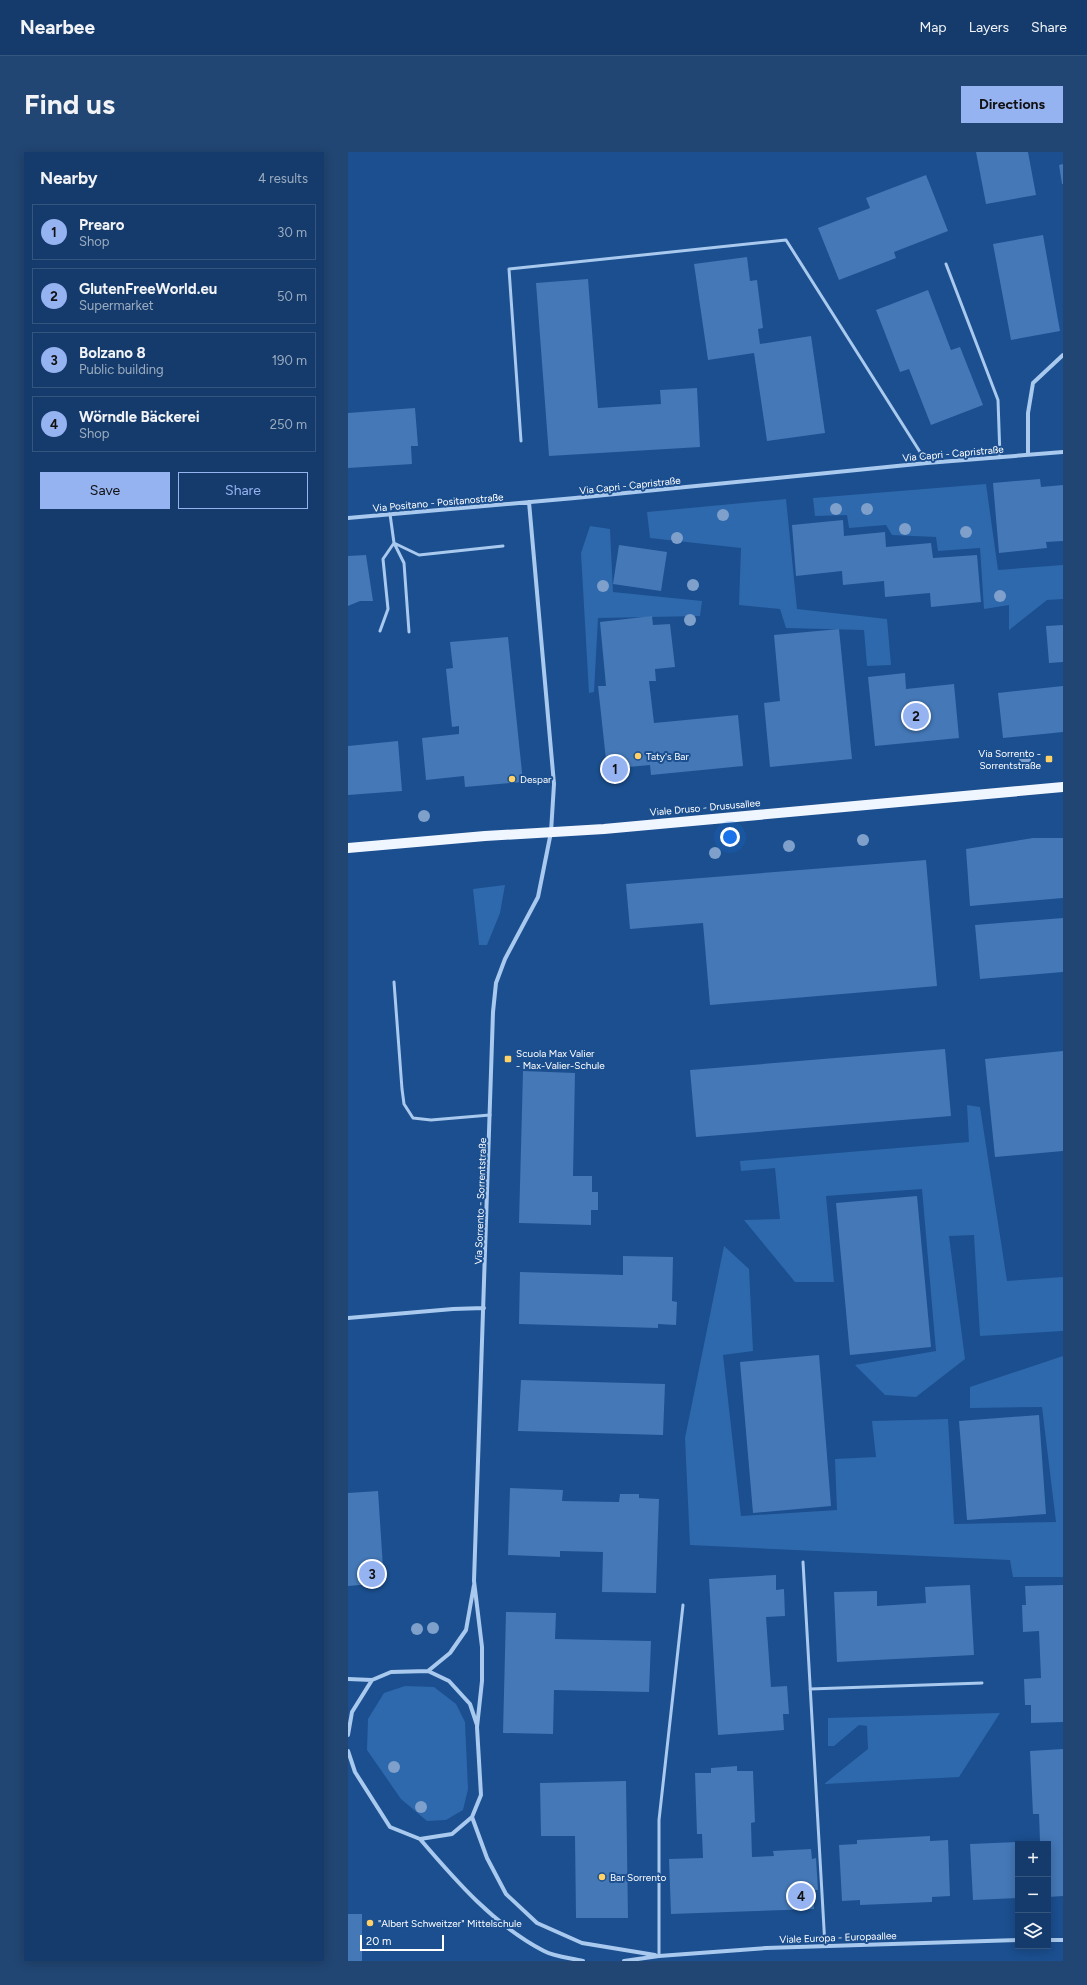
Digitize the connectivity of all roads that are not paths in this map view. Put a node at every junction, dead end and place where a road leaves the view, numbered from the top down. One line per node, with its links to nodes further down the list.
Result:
1 (946, 264): 6 (lane)
2 (1063, 355): 5 (street)
3 (521, 441): 7 (lane)
4 (1063, 452): 5 (street, Via Capri - Capristraße)
5 (1028, 455): 6 (street, Via Capri - Capristraße)
6 (1000, 458): 7 (street, Via Capri - Capristraße)
7 (927, 463): 8 (street, Via Capri - Capristraße)
8 (529, 502): 9 (street, Via Positano - Positanostraße); 16 (street)
9 (390, 514): 10 (street, Via Positano - Positanostraße); 11 (lane)
10 (348, 518)
11 (394, 543): 12 (lane); 13 (lane); 14 (lane)
12 (503, 546)
13 (380, 631)
14 (409, 632)
15 (1063, 787): 16 (main road, Viale Druso - Drususallee)
16 (550, 832): 17 (main road, Viale Druso - Drususallee); 19 (street, Via Sorrento - Sorrentstraße)
17 (348, 848)
18 (394, 982): 19 (lane)
19 (490, 1115): 20 (street, Via Sorrento - Sorrentstraße)
20 (484, 1308): 21 (street); 23 (street, Via Sorrento - Sorrentstraße)
21 (348, 1318)
22 (803, 1562): 29 (lane)
23 (474, 1581): 25 (street, Via Sorrento - Sorrentstraße); 30 (street, Via Sorrento - Sorrentstraße)
24 (683, 1605): 39 (lane)
25 (428, 1671): 27 (street); 30 (street, Via Sorrento - Sorrentstraße)
26 (348, 1679): 27 (street)
27 (372, 1680): 31 (street)
28 (982, 1683): 29 (lane)
29 (810, 1690): 38 (lane)
30 (477, 1727): 33 (street, Via Sorrento - Sorrentstraße)
31 (348, 1735)
32 (348, 1751): 34 (street)
33 (472, 1817): 34 (street); 39 (street, Viale Europa - Europaallee)
34 (420, 1839): 40 (street)
35 (1015, 1940): 38 (street, Viale Europa - Europaallee)
36 (1051, 1940): 37 (street)
37 (1063, 1940)
38 (825, 1946): 39 (street, Viale Europa - Europaallee)
39 (659, 1956): 41 (street, Viale Europa - Europaallee)
40 (583, 1961)
41 (624, 1961)

